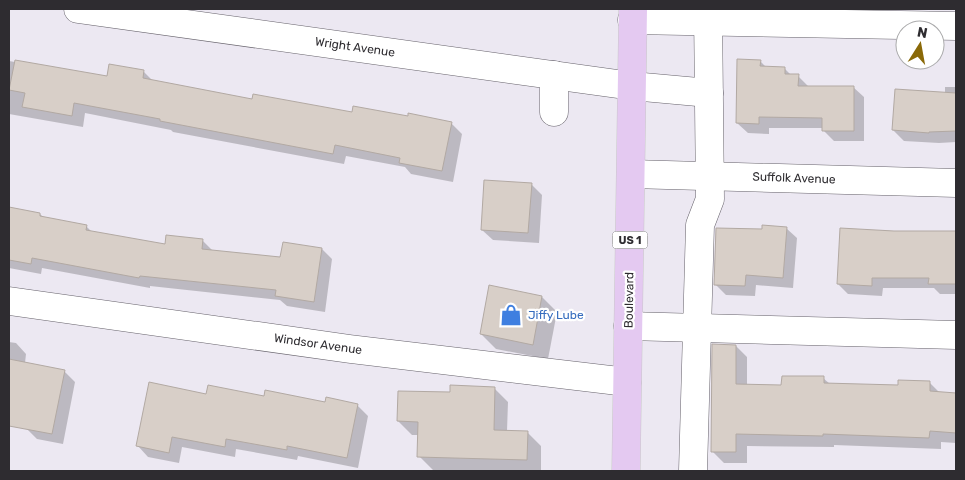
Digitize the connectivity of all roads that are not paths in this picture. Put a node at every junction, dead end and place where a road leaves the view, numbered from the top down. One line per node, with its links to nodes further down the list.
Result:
1 (78, 9): 5 (street, Wright Avenue)
2 (633, 14): 3 (street); 6 (main road, Boulevard / US 1)
3 (708, 15): 4 (street); 7 (street)
4 (956, 26)
5 (554, 75): 6 (street, Wright Avenue); 8 (street)
6 (632, 86): 7 (street, Wright Avenue); 9 (main road, Boulevard / US 1)
7 (709, 93): 10 (street)
8 (554, 112)
9 (631, 174): 10 (street, Suffolk Avenue); 13 (main road, Boulevard / US 1)
10 (710, 176): 11 (street, Suffolk Avenue); 14 (street)
11 (956, 183)
12 (9, 301): 16 (street, Windsor Avenue)
13 (628, 326): 14 (street); 16 (main road, Boulevard / US 1)
14 (697, 328): 15 (street); 18 (street)
15 (956, 335)
16 (627, 382): 17 (main road, Boulevard / US 1)
17 (626, 471)
18 (693, 471)

